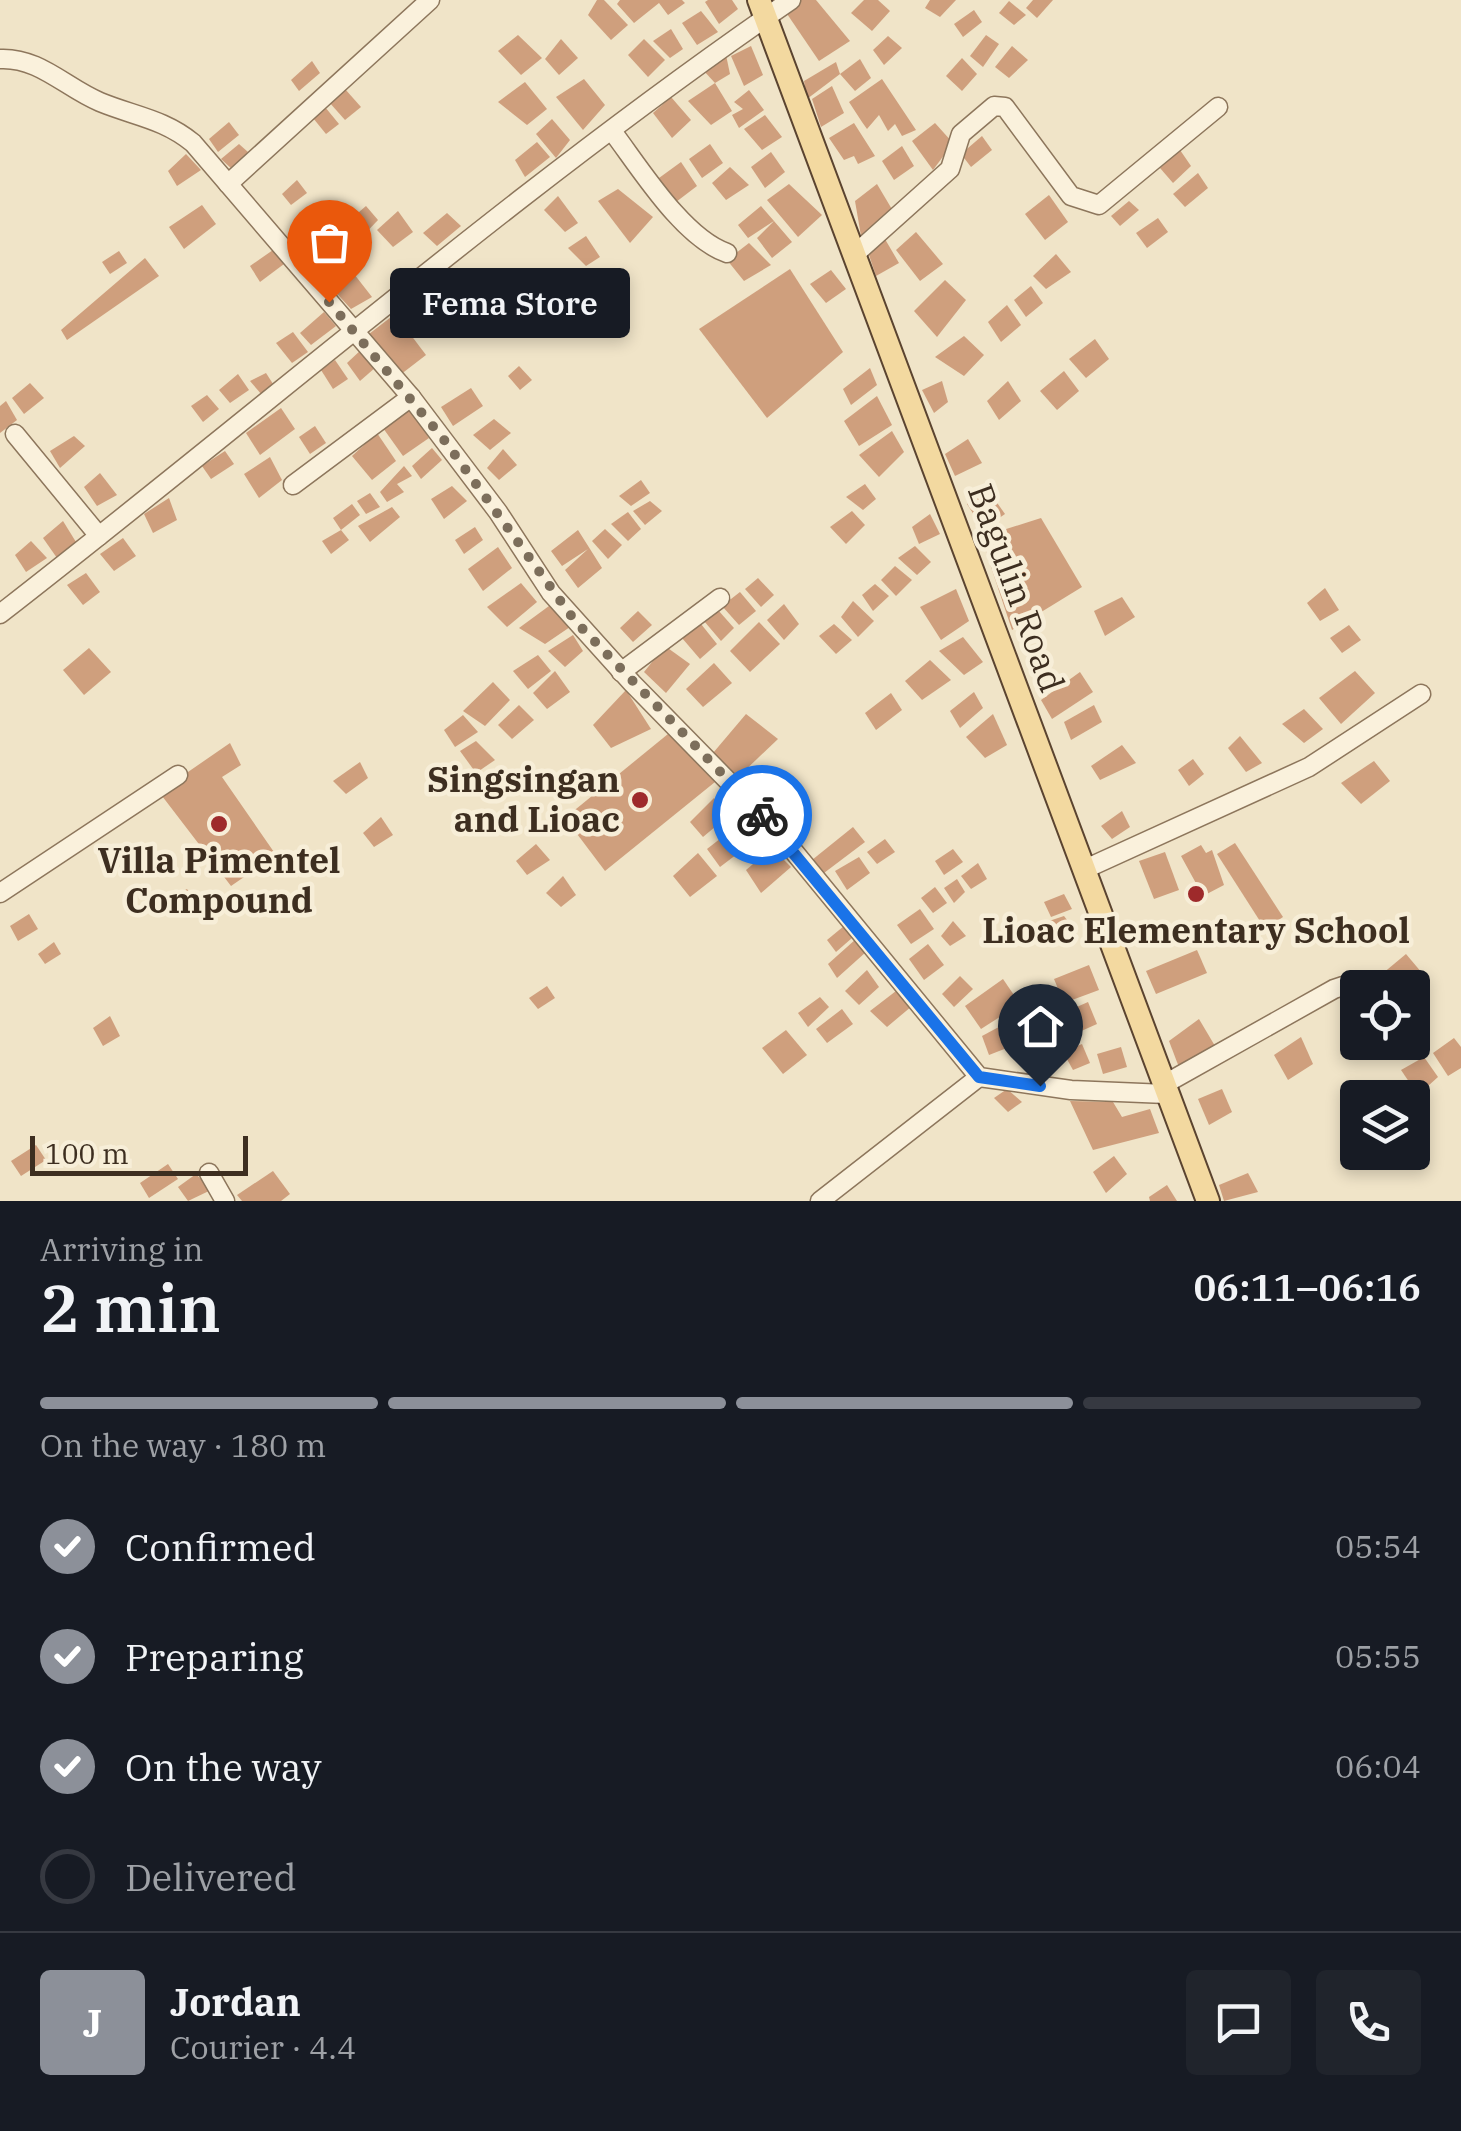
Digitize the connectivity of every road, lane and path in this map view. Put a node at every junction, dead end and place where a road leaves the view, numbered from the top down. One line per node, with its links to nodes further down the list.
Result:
1 (430, 0): 7 (street)
2 (791, 0): 3 (street)
3 (762, 9): 6 (street); 9 (main road, Bagulin Road)
4 (0, 58): 7 (street)
5 (1218, 108): 9 (street)
6 (612, 132): 8 (street); 10 (street)
7 (228, 184): 10 (street)
8 (726, 253)
9 (854, 255): 20 (main road, Bagulin Road)
10 (354, 331): 11 (street); 14 (street)
11 (411, 397): 13 (street); 17 (street)
12 (14, 434): 14 (street)
13 (293, 485)
14 (99, 536): 16 (street)
15 (720, 598): 17 (street)
16 (0, 614)
17 (622, 672): 23 (street)
18 (1421, 694): 20 (street)
19 (178, 774): 21 (street)
20 (1083, 870): 24 (main road, Bagulin Road)
21 (0, 893)
22 (1340, 987): 24 (street)
23 (979, 1077): 24 (street); 27 (street)
24 (1165, 1090): 28 (main road, Bagulin Road)
25 (209, 1173): 26 (street)
26 (225, 1201)
27 (820, 1201)
28 (1208, 1201)

